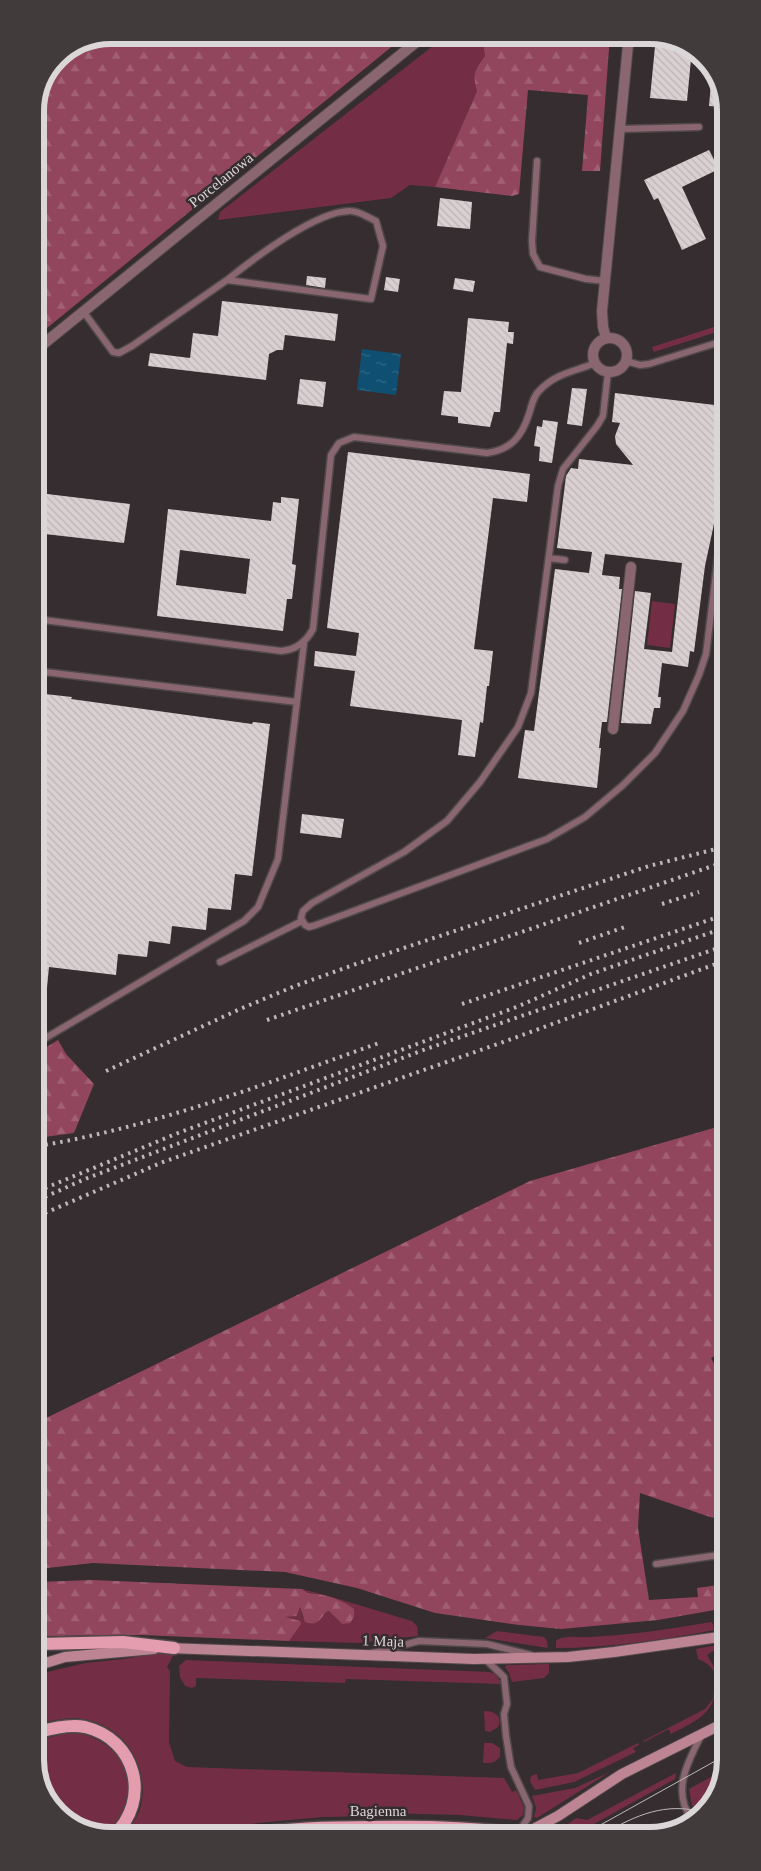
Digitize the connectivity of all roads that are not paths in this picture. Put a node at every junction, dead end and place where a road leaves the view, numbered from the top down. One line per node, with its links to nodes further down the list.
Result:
1 (414, 44): 8 (street, Porcelanowa)
2 (628, 44): 4 (street)
3 (699, 127): 4 (lane)
4 (620, 129): 7 (street)
5 (537, 161): 7 (lane)
6 (227, 280): 6 (lane); 8 (lane)
7 (605, 282): 9 (street)
8 (83, 311): 10 (street, Porcelanowa)
9 (606, 338): 12 (street); 13 (street)
10 (44, 343)
11 (717, 343): 12 (lane)
12 (626, 361): 14 (street)
13 (595, 364): 14 (street); 20 (lane)
14 (608, 377): 15 (lane)
15 (549, 558): 16 (lane); 24 (lane)
16 (565, 560)
17 (717, 565): 24 (lane)
18 (631, 567): 23 (street)
19 (44, 620): 20 (lane)
20 (304, 643): 22 (lane)
21 (44, 672): 22 (lane)
22 (297, 702): 26 (lane)
23 (613, 729)
24 (302, 922): 25 (lane)
25 (220, 962)
26 (44, 1039)
27 (717, 1555): 28 (lane)
28 (656, 1564)
29 (717, 1637): 33 (street, 1 Maja)
30 (44, 1644): 31 (main road)
31 (174, 1648): 32 (street, 1 Maja); 35 (street, 1 Maja)
32 (361, 1655): 33 (lane); 34 (street, 1 Maja)
33 (540, 1657): 34 (street, 1 Maja)
34 (485, 1659): 43 (lane)
35 (44, 1663)
36 (717, 1727): 38 (street)
37 (44, 1731): 40 (main road)
38 (701, 1736): 39 (lane); 44 (street)
39 (688, 1815)
40 (122, 1827)
41 (324, 1827): 42 (main road, Bagienna)
42 (430, 1827)
43 (522, 1827)
44 (537, 1827)

